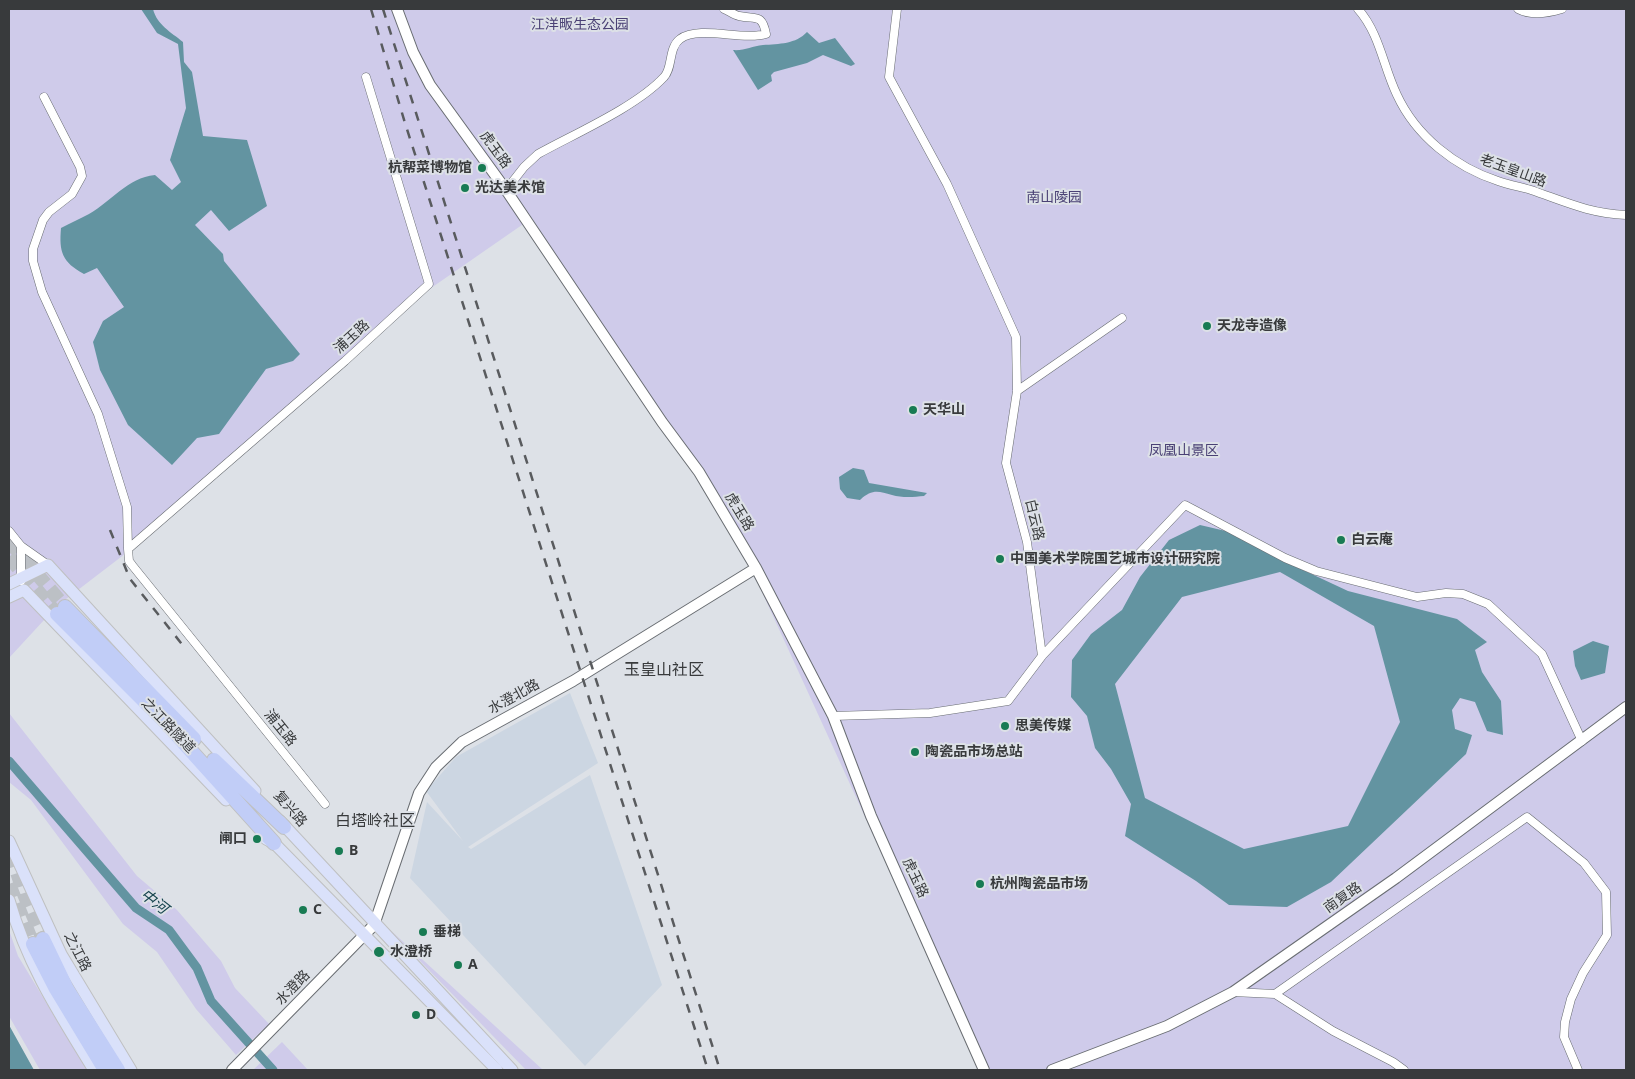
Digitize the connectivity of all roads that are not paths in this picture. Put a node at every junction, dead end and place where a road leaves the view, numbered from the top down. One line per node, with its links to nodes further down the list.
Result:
1 (398, 9): 9 (street, 虎玉路)
2 (724, 9): 9 (street)
3 (896, 9): 12 (street, 白云路)
4 (1358, 9): 10 (street, 老玉皇山路)
5 (1518, 9): 6 (street)
6 (1562, 9)
7 (366, 77): 15 (street, 浦玉路)
8 (44, 97): 15 (street, 浦玉路)
9 (506, 190): 17 (street, 虎玉路)
10 (1626, 215)
11 (1122, 318): 12 (street)
12 (1017, 391): 21 (street, 白云路)
13 (9, 531): 14 (street)
14 (21, 546): 16 (street); 19 (street)
15 (128, 549): 25 (street, 浦玉路)
16 (48, 565): 19 (main road); 26 (main road, 复兴路)
17 (756, 568): 23 (street, 虎玉路); 30 (street, 水澄北路)
18 (9, 584): 19 (main road)
19 (22, 585): 20 (main road); 28 (main road)
20 (9, 597)
21 (1042, 656): 23 (street); 24 (street)
22 (1626, 707): 24 (street, 南复路)
23 (833, 716): 41 (street, 虎玉路)
24 (1582, 741): 32 (street, 南复路)
25 (325, 804)
26 (284, 827): 28 (highway, 之江路隧道); 30 (main road, 复兴路)
27 (9, 841): 37 (main road, 之江路)
28 (274, 843): 31 (main road)
29 (9, 900): 34 (main road)
30 (374, 925): 31 (street, 水澄路); 40 (main road, 复兴路)
31 (363, 936): 38 (street, 水澄路); 39 (main road)
32 (1233, 992): 33 (street); 42 (street, 南复路)
33 (1275, 994): 43 (street); 44 (street)
34 (94, 1070)
35 (105, 1070): 36 (highway)
36 (118, 1070)
37 (131, 1070)
38 (232, 1070)
39 (497, 1070)
40 (512, 1070)
41 (984, 1070)
42 (1056, 1070)
43 (1404, 1070)
44 (1578, 1070)

